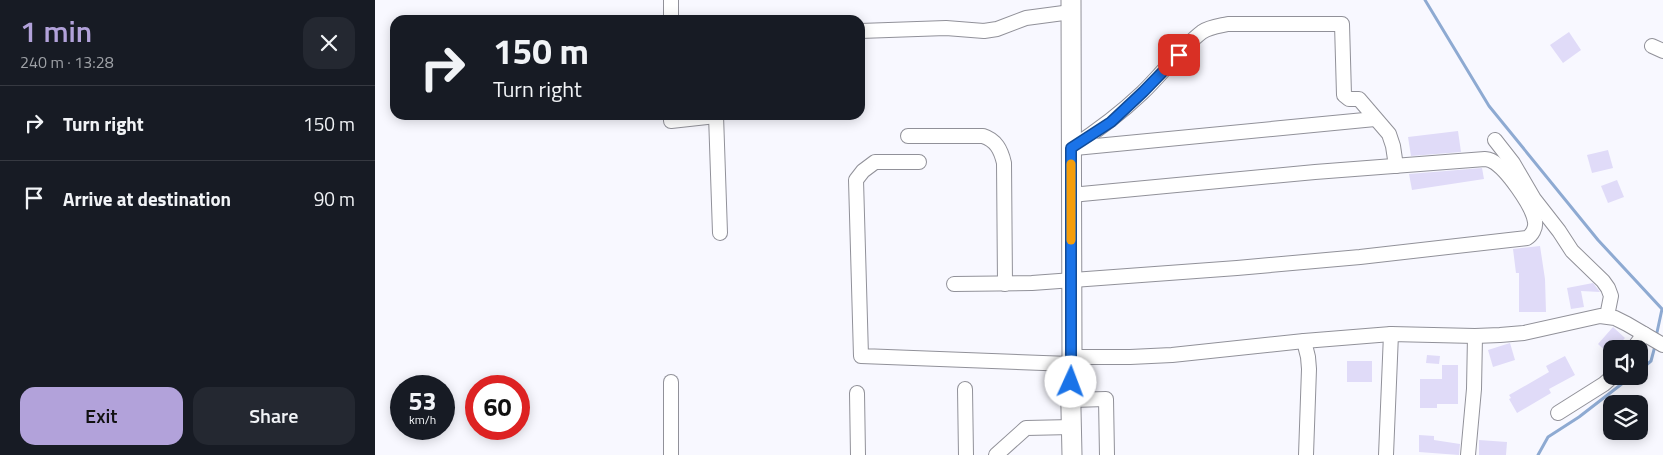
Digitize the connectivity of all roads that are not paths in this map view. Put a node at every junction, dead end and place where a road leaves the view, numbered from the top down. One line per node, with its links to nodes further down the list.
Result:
1 (671, 0): 3 (street)
2 (1071, 6): 4 (street); 9 (main road)
3 (671, 15)
4 (865, 31)
5 (1375, 119): 9 (street); 9 (street); 11 (street)
6 (716, 120): 13 (street)
7 (907, 136): 16 (street)
8 (1495, 140): 17 (street)
9 (1071, 148): 12 (main road)
10 (919, 162): 22 (street)
11 (1396, 166): 12 (street); 14 (street)
12 (1071, 195): 14 (main road)
13 (720, 232)
14 (1071, 280): 16 (street); 22 (main road)
15 (954, 284): 16 (street)
16 (1005, 284)
17 (1607, 316): 19 (street); 20 (street)
18 (1391, 334): 19 (street); 21 (street); 37 (street)
19 (1475, 336): 38 (street)
20 (1654, 340)
21 (1304, 341): 22 (street); 36 (street)
22 (1071, 361): 27 (main road)
23 (671, 382): 30 (street)
24 (1603, 385): 28 (street)
25 (965, 389): 32 (street)
26 (857, 393): 31 (street)
27 (1072, 400): 29 (main road); 35 (street)
28 (1557, 413)
29 (1072, 427): 33 (street); 34 (main road)
30 (671, 455)
31 (858, 455)
32 (966, 455)
33 (996, 455)
34 (1072, 455)
35 (1107, 455)
36 (1306, 455)
37 (1386, 455)
38 (1468, 455)

